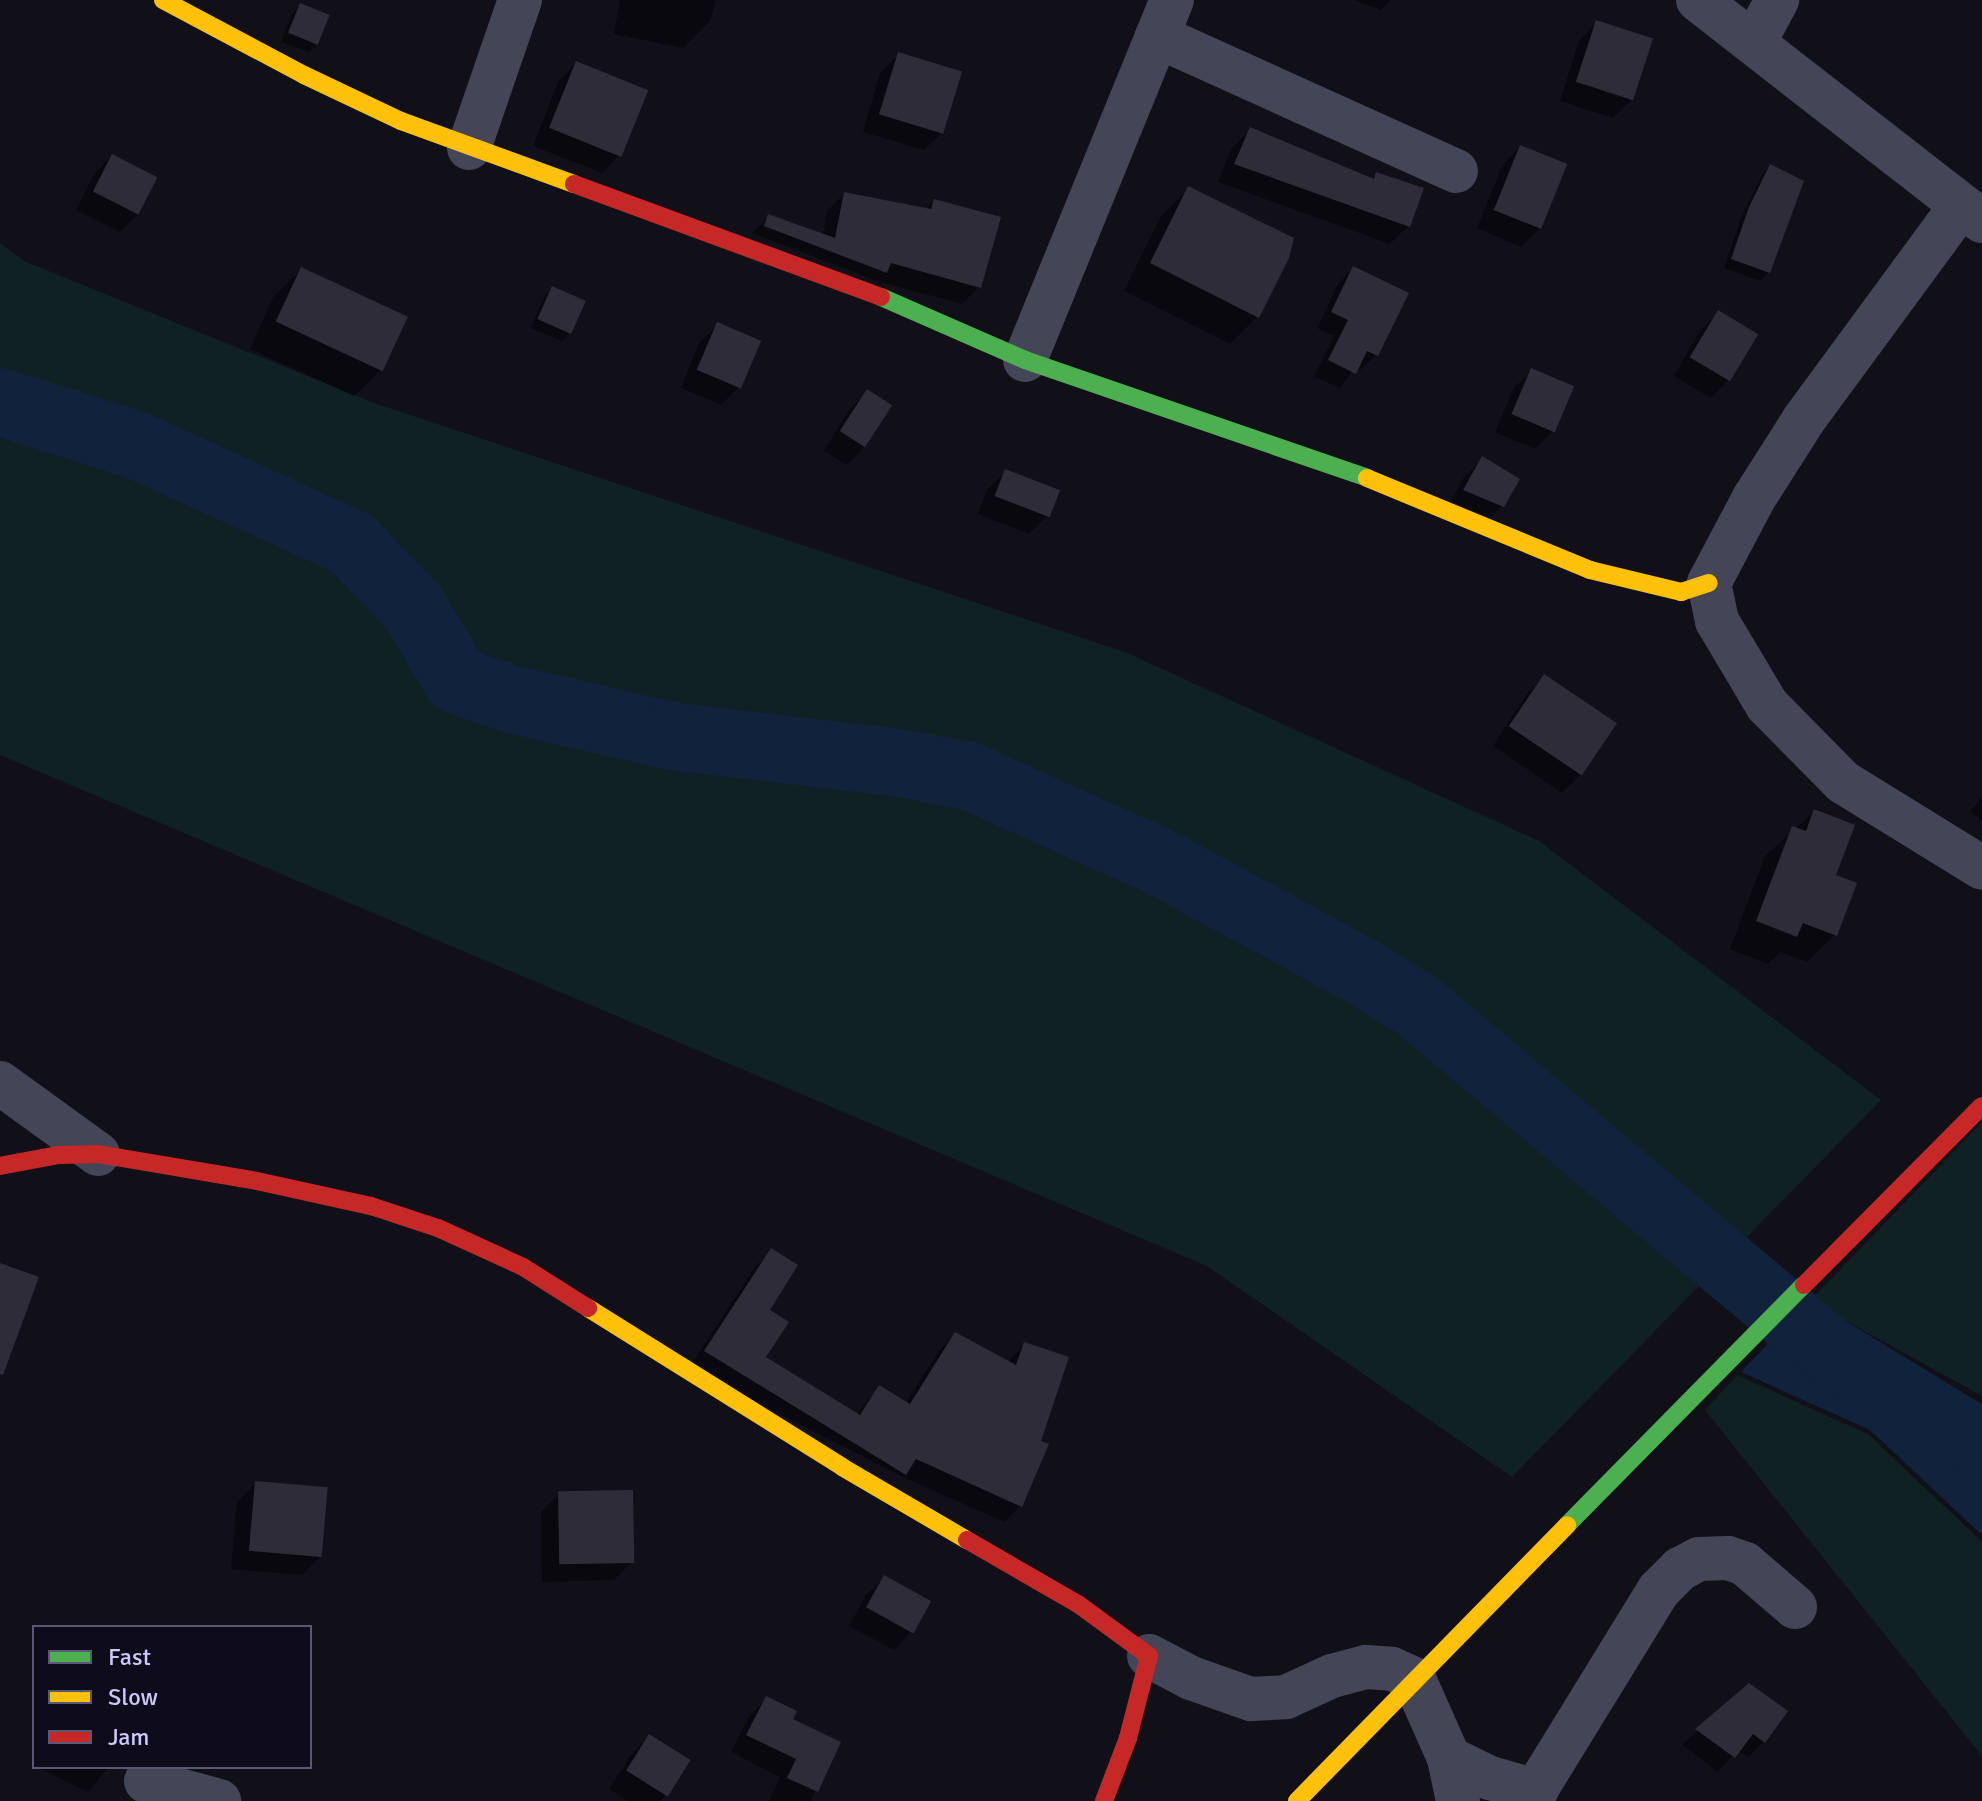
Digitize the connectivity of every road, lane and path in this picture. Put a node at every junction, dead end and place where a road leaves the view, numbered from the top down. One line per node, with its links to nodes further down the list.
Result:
1 (163, 0): 7 (street)
2 (520, 0): 7 (street)
3 (1698, 0): 6 (street)
4 (1777, 0): 6 (street)
5 (1165, 18): 8 (street); 10 (street)
6 (1755, 41): 9 (street)
7 (469, 148): 10 (street)
8 (1456, 171)
9 (1971, 214): 11 (street)
10 (1025, 360): 11 (street)
11 (1709, 583): 12 (street)
12 (1982, 868)
13 (0, 1083): 15 (street)
14 (1982, 1106): 19 (street)
15 (98, 1154): 16 (street); 18 (street)
16 (0, 1166)
17 (1795, 1607): 22 (street)
18 (1149, 1656): 19 (street); 24 (street)
19 (1414, 1679): 20 (street); 25 (street)
20 (1449, 1758): 22 (street); 26 (street)
21 (146, 1781): 23 (street)
22 (1532, 1796)
23 (219, 1801)
24 (1104, 1801)
25 (1297, 1801)
26 (1458, 1801)

